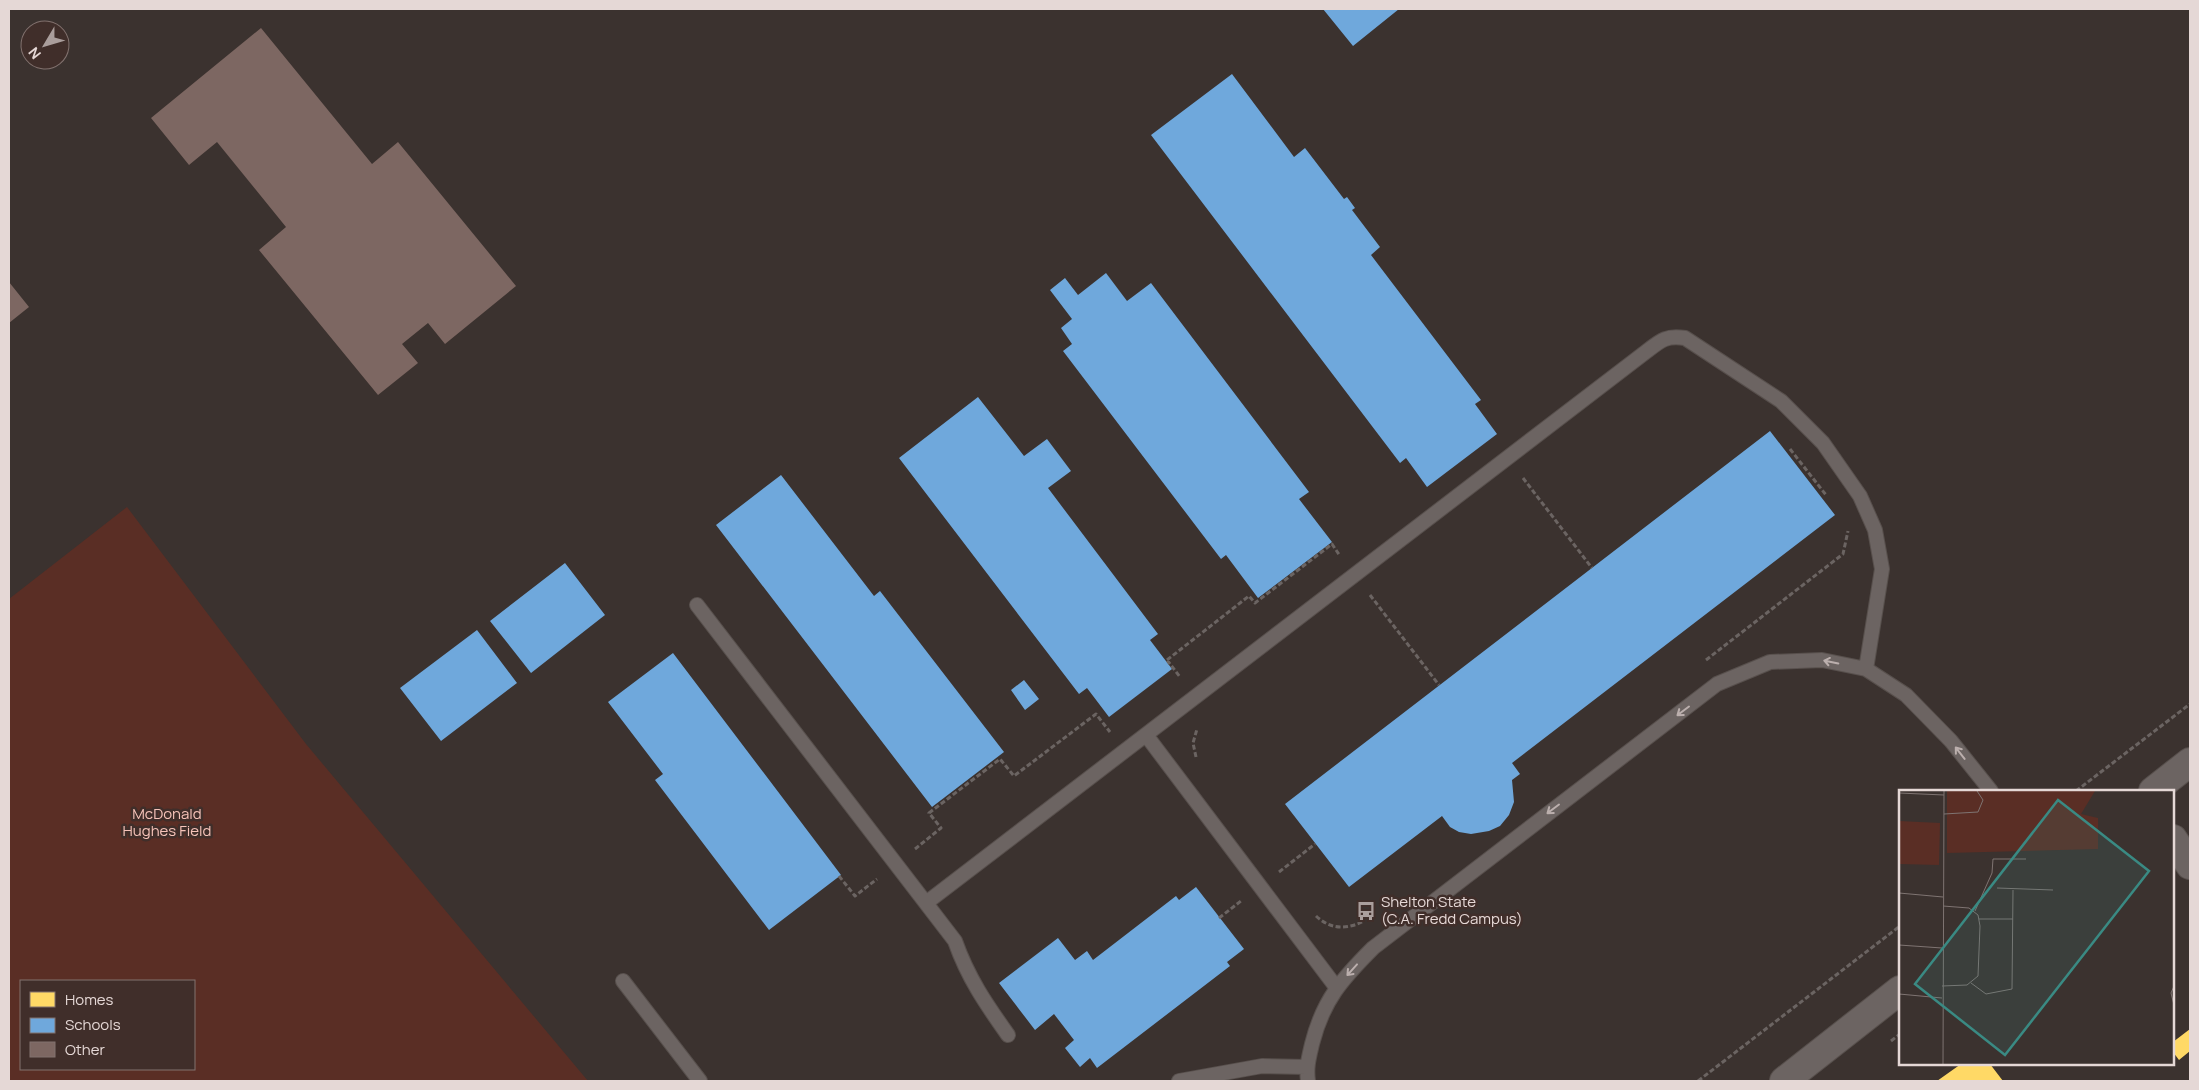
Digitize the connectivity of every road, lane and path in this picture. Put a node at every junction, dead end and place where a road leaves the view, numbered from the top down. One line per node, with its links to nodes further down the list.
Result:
1 (1785, 442): 3 (path)
2 (1521, 475): 5 (path)
3 (1831, 502)
4 (1849, 525): 8 (path)
5 (1592, 568)
6 (697, 605): 22 (lane)
7 (1167, 660): 10 (path)
8 (1702, 663)
9 (1866, 669): 14 (lane); 17 (lane, one-way to 9); 31 (lane, one-way to 31)
10 (1181, 679)
11 (2190, 704): 18 (path)
12 (1199, 725): 15 (path)
13 (1112, 734): 22 (path)
14 (1146, 735): 26 (lane); 31 (lane)
15 (1198, 759)
16 (2190, 762): 19 (main road)
17 (1990, 790)
18 (2077, 790)
19 (2153, 790)
20 (2174, 841): 23 (main road)
21 (1276, 863): 25 (path)
22 (896, 864): 24 (path); 26 (lane)
23 (2190, 865)
24 (839, 876)
25 (1287, 878)
26 (926, 903): 33 (lane)
27 (1311, 909): 28 (path)
28 (1364, 921)
29 (1899, 927): 37 (path)
30 (624, 982): 35 (lane)
31 (1336, 987): 34 (lane)
32 (1899, 991): 38 (main road)
33 (1008, 1035)
34 (1307, 1074): 36 (lane)
35 (700, 1081)
36 (1179, 1081)
37 (1698, 1081)
38 (1784, 1081)

